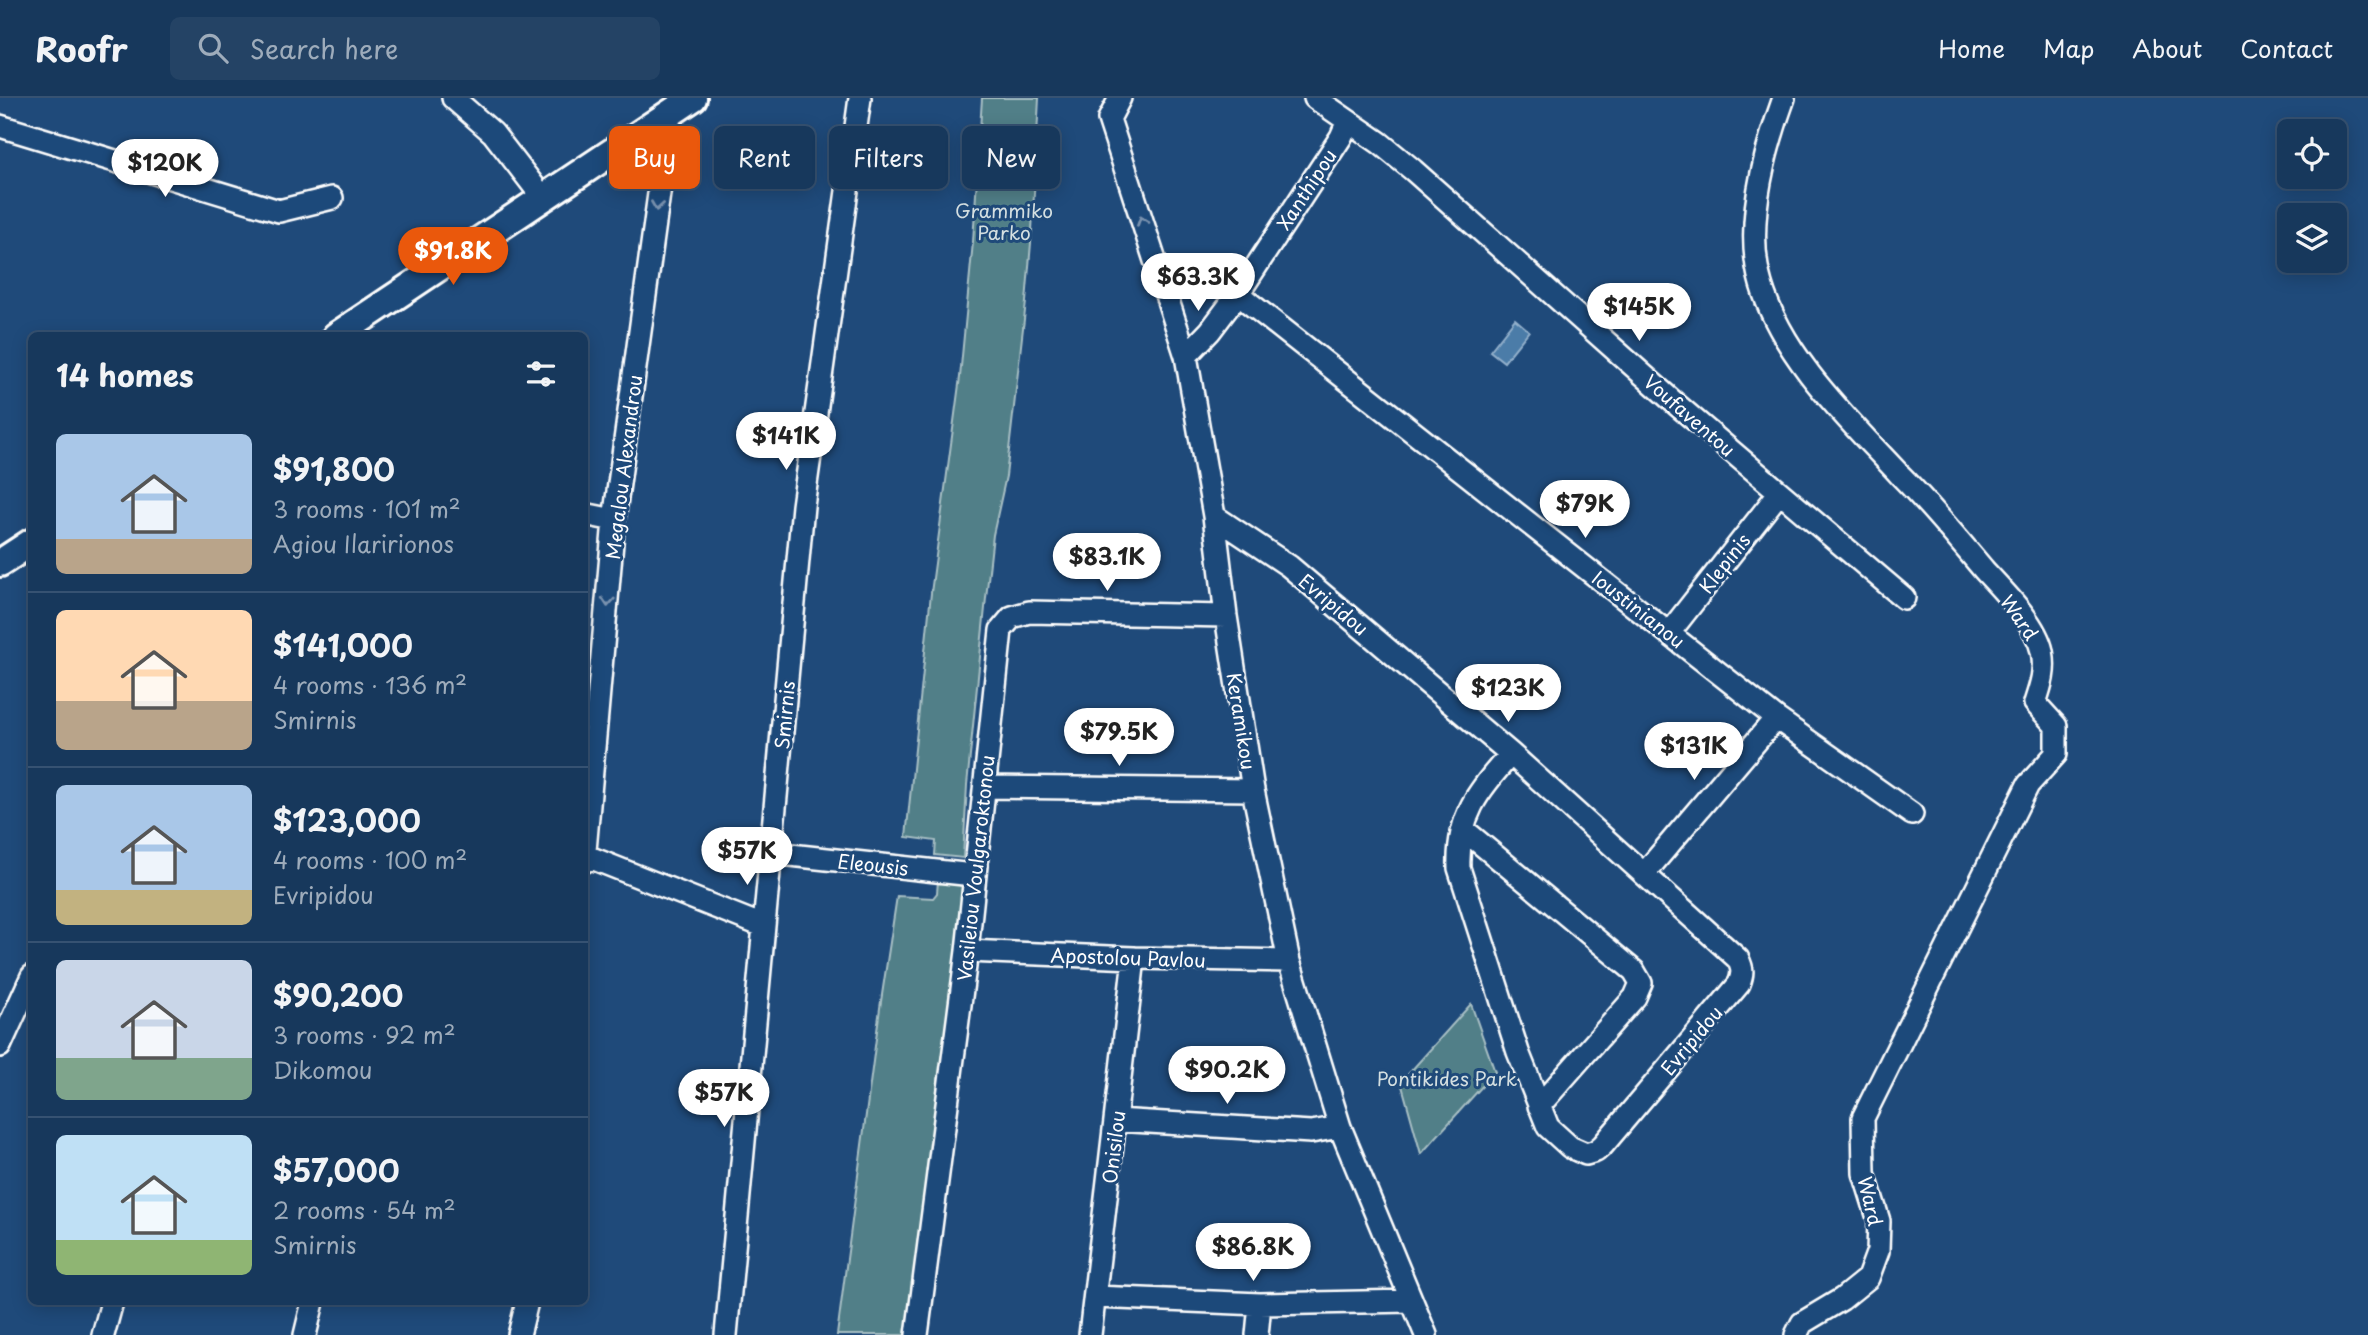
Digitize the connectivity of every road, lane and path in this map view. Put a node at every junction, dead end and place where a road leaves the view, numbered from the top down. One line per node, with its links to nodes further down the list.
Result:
1 (453, 98): 11 (street)
2 (693, 98): 7 (street)
3 (860, 98): 31 (street, Smirnis)
4 (1120, 98): 14 (street, Keramikou, one-way to 4)
5 (1315, 98): 8 (street, Voufaventou)
6 (1784, 98): 58 (street, Ward)
7 (670, 114): 11 (street); 18 (street, Megalou Alexandrou, one-way to 18)
8 (1348, 121): 12 (street, Xanthipou); 15 (street, Voufaventou)
9 (0, 126): 10 (street)
10 (332, 198)
11 (544, 199): 13 (street)
12 (1238, 293): 14 (street, Xanthipou); 23 (street, Ioustinianou)
13 (342, 332)
14 (1186, 356): 17 (street, Keramikou)
15 (1779, 493): 21 (street, Voufaventou); 23 (street, Klepinis)
16 (588, 515): 18 (street)
17 (1214, 516): 22 (street, Keramikou); 25 (street, Evripidou)
18 (614, 520): 29 (street, Megalou Alexandrou, one-way to 29)
19 (28, 545): 20 (street)
20 (0, 563)
21 (1904, 598)
22 (1226, 616): 26 (street, Vasileiou Voulgaroktonou); 27 (street, Keramikou)
23 (1669, 633): 24 (street, Ioustinianou)
24 (1776, 718): 28 (street, Ioustinianou); 33 (street)
25 (1511, 754): 30 (street, Evripidou); 33 (street, Evripidou)
26 (985, 788): 27 (street); 34 (street, Vasileiou Voulgaroktonou)
27 (1253, 790): 38 (street, Keramikou)
28 (1912, 814)
29 (588, 820)
30 (1463, 829): 41 (street, Evripidou); 41 (street)
31 (772, 853): 34 (street, Eleousis); 35 (street, Smirnis)
32 (588, 856): 35 (street)
33 (1644, 874): 41 (street, Evripidou)
34 (973, 875): 36 (street, Vasileiou Voulgaroktonou)
35 (763, 926): 53 (street, Smirnis)
36 (967, 951): 37 (street, Apostolou Pavlou); 54 (street, Vasileiou Voulgaroktonou)
37 (1134, 958): 38 (street, Apostolou Pavlou); 42 (street, Onisilou)
38 (1289, 961): 43 (street, Keramikou)
39 (28, 990): 40 (street)
40 (0, 1046)
41 (1539, 1107)
42 (1116, 1120): 43 (street); 44 (street, Onisilou)
43 (1340, 1127): 45 (street, Keramikou)
44 (1095, 1297): 46 (street); 55 (street, Onisilou)
45 (1411, 1301): 46 (street); 57 (street, Keramikou)
46 (1260, 1304): 56 (street)
47 (110, 1305): 50 (street)
48 (312, 1305): 51 (street)
49 (526, 1305): 52 (street)
50 (103, 1335)
51 (305, 1335)
52 (519, 1335)
53 (726, 1335)
54 (917, 1335)
55 (1090, 1335)
56 (1257, 1335)
57 (1426, 1335)
58 (1796, 1335)

